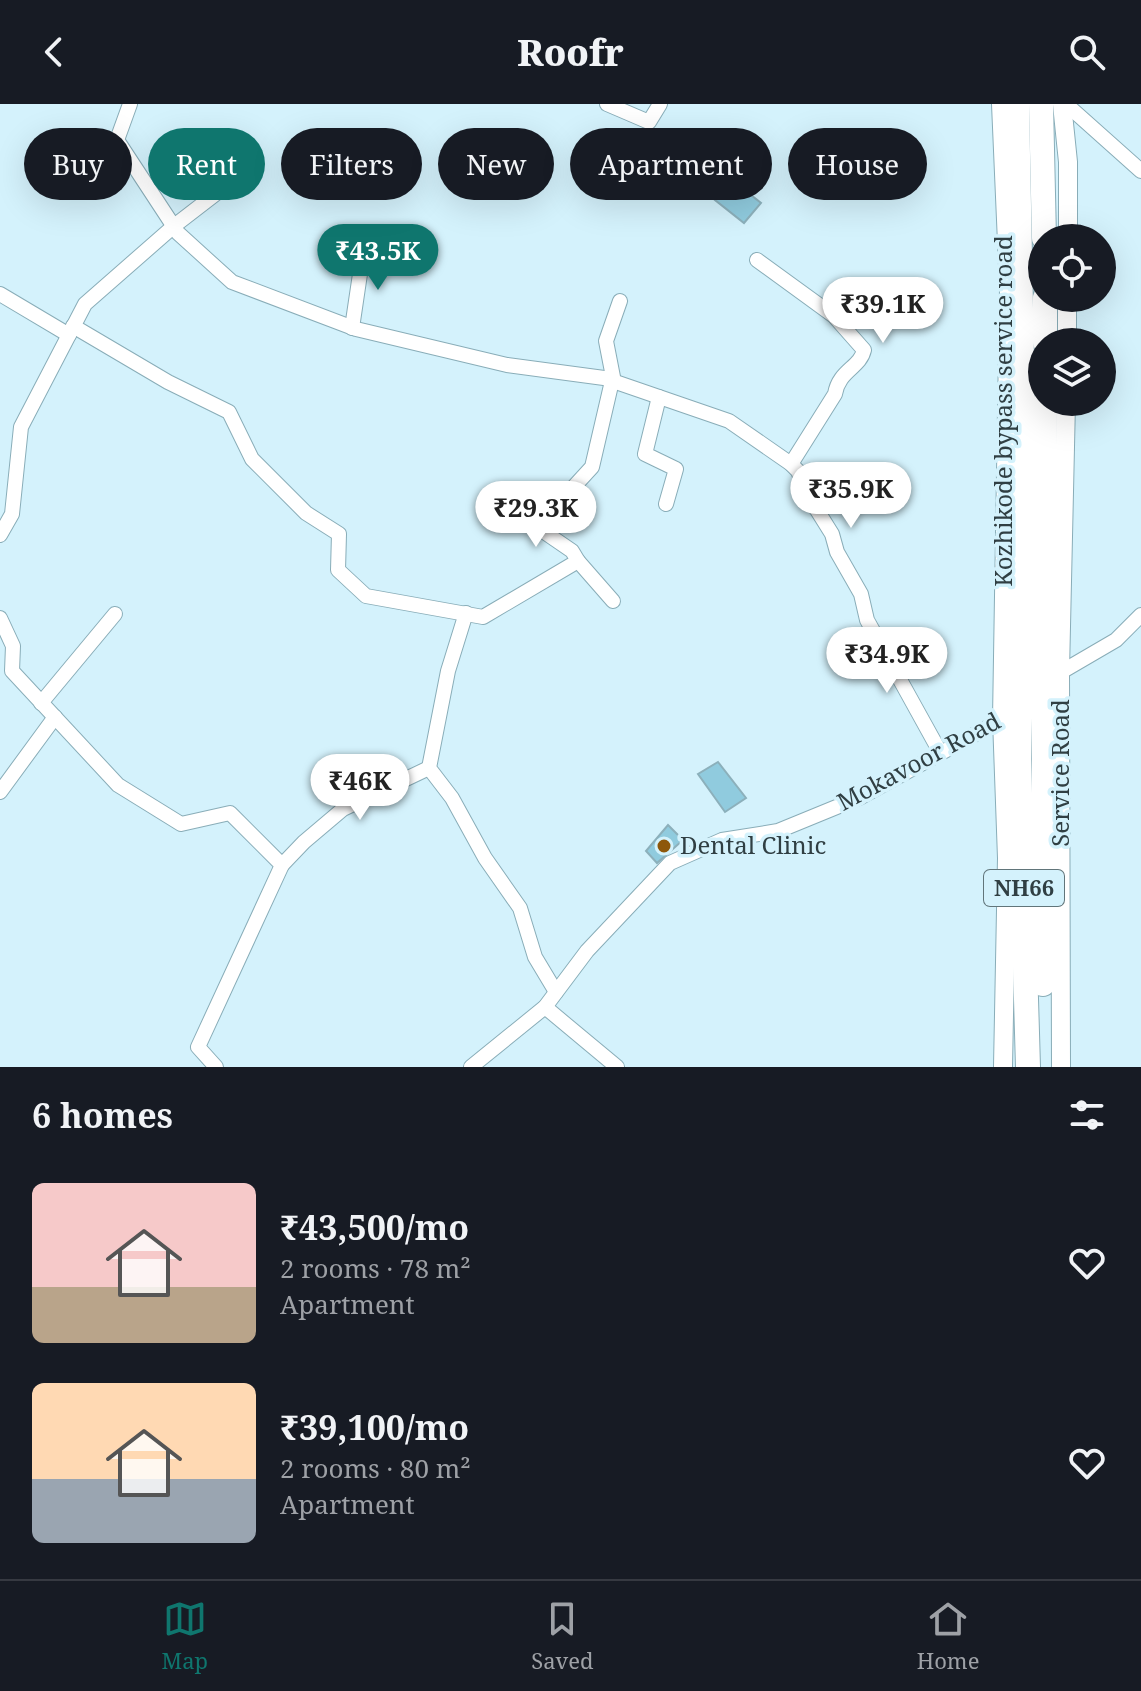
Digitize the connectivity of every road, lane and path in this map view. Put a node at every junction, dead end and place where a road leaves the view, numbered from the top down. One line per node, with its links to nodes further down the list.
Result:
1 (130, 104): 12 (street)
2 (607, 104): 3 (street)
3 (660, 104)
4 (1001, 104): 34 (street, Kozhikode bypass service road)
5 (1017, 104): 34 (highway, NH66)
6 (1041, 104): 10 (highway)
7 (1064, 104): 8 (street); 11 (street)
8 (1141, 171)
9 (208, 200): 12 (street)
10 (1044, 224)
11 (1068, 224)
12 (174, 226): 17 (street); 18 (street)
13 (364, 247): 17 (street)
14 (757, 260): 23 (street)
15 (0, 294): 18 (street)
16 (620, 301): 19 (street)
17 (352, 328): 19 (street)
18 (71, 330): 25 (street); 28 (street)
19 (613, 382): 20 (street); 26 (street)
20 (659, 397): 23 (street); 24 (street)
21 (1045, 416): 32 (highway)
22 (1065, 416): 32 (street, Service Road)
23 (791, 464): 36 (street)
24 (666, 504)
25 (0, 535)
26 (578, 561): 27 (street); 28 (street)
27 (613, 601)
28 (466, 613): 37 (street)
29 (115, 614): 33 (street)
30 (1141, 615): 32 (street, Mokavoor Road)
31 (0, 618): 33 (street)
32 (1052, 678): 34 (street, Mokavoor Road); 47 (highway); 48 (street, Service Road)
33 (41, 703): 35 (street)
34 (1011, 714): 36 (street, Mokavoor Road); 45 (street, Kozhikode bypass service road); 46 (highway, NH66)
35 (55, 717): 38 (street); 39 (street)
36 (940, 752): 40 (street, Mokavoor Road)
37 (429, 768): 39 (street); 40 (street)
38 (0, 792)
39 (282, 865): 43 (street)
40 (556, 992): 41 (street, Mokavoor Road)
41 (545, 1007): 42 (street, Mokavoor Road); 44 (street)
42 (475, 1066)
43 (216, 1067)
44 (617, 1067)
45 (1003, 1067)
46 (1028, 1067)
47 (1042, 1067)
48 (1061, 1067)

